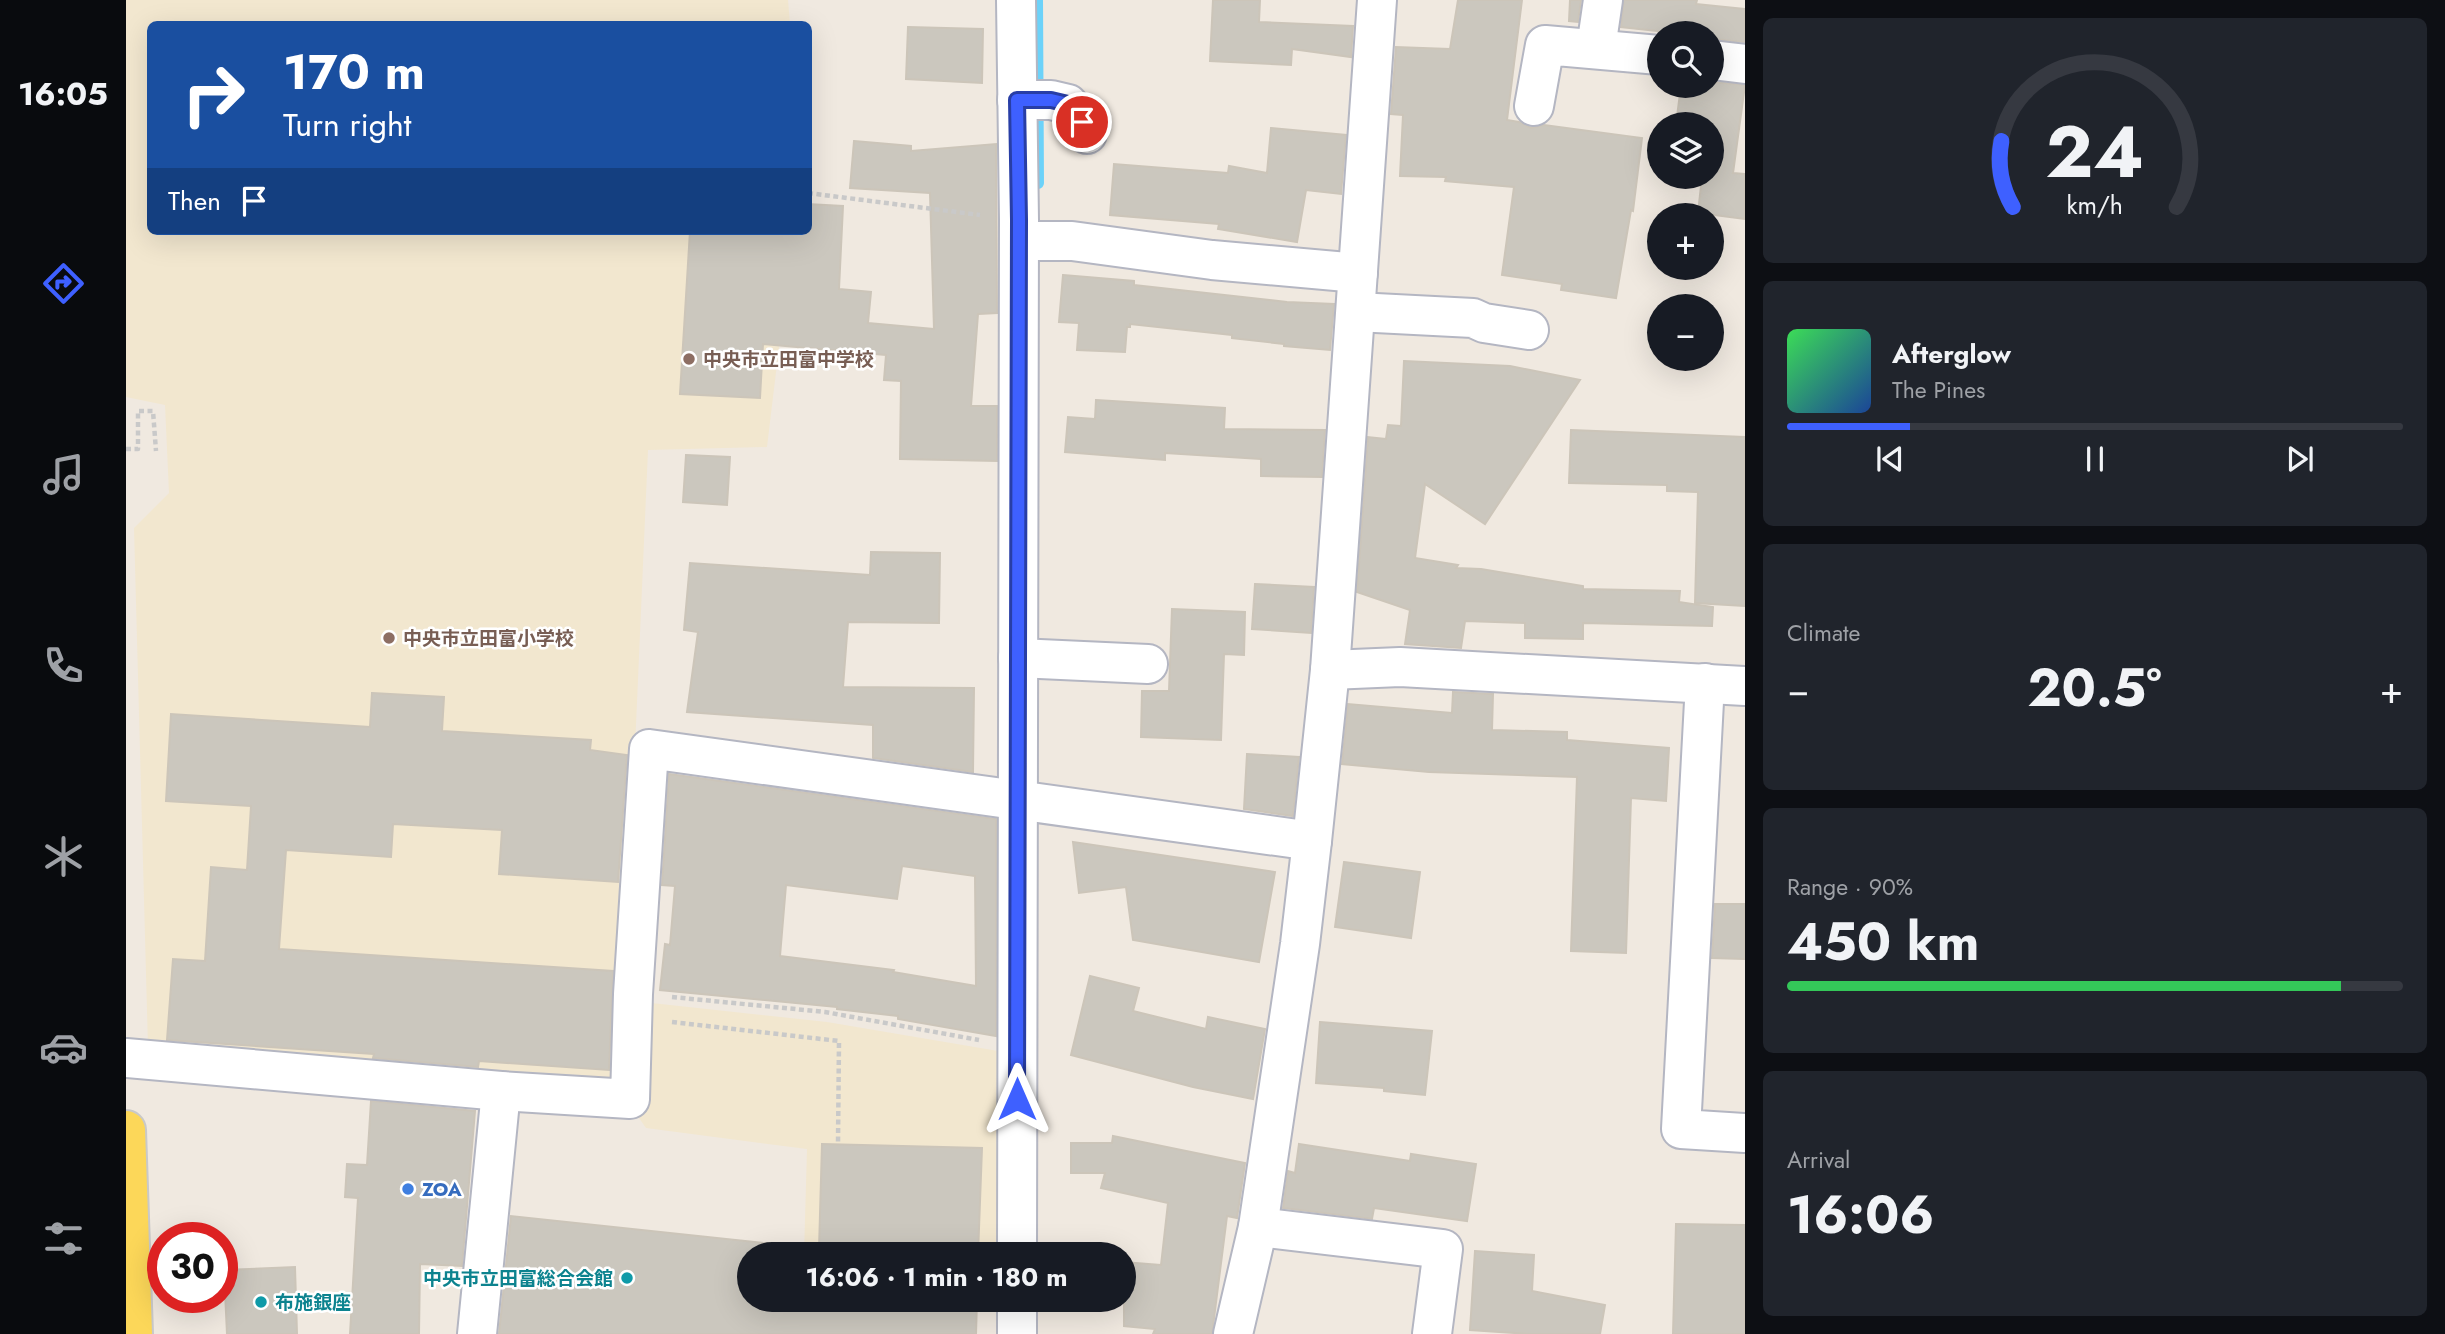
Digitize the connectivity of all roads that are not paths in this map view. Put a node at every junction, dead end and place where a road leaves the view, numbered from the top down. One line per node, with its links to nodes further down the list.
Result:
1 (1016, 0): 8 (street)
2 (1377, 0): 12 (street)
3 (1603, 0): 4 (street)
4 (1596, 48): 5 (street); 9 (street)
5 (1647, 54)
6 (1724, 61): 7 (street)
7 (1745, 64)
8 (1030, 100): 10 (street); 11 (street)
9 (1534, 106)
10 (1087, 134)
11 (1029, 236): 12 (street); 15 (street)
12 (1358, 273): 13 (street)
13 (1356, 312): 14 (street); 17 (street)
14 (1530, 330)
15 (1033, 659): 16 (street); 20 (street)
16 (1148, 664)
17 (1330, 670): 18 (street); 21 (street)
18 (1705, 683): 19 (street); 25 (street)
19 (1745, 686)
20 (1033, 802): 21 (street); 23 (street); 28 (street)
21 (1312, 841): 27 (street)
22 (126, 1058): 23 (street)
23 (502, 1091): 31 (street)
24 (126, 1130): 26 (main road)
25 (1745, 1133)
26 (126, 1143): 30 (main road)
27 (1258, 1227): 33 (street); 34 (street)
28 (1017, 1242)
29 (1017, 1312): 32 (street)
30 (132, 1334)
31 (477, 1334)
32 (1017, 1334)
33 (1233, 1334)
34 (1432, 1334)

